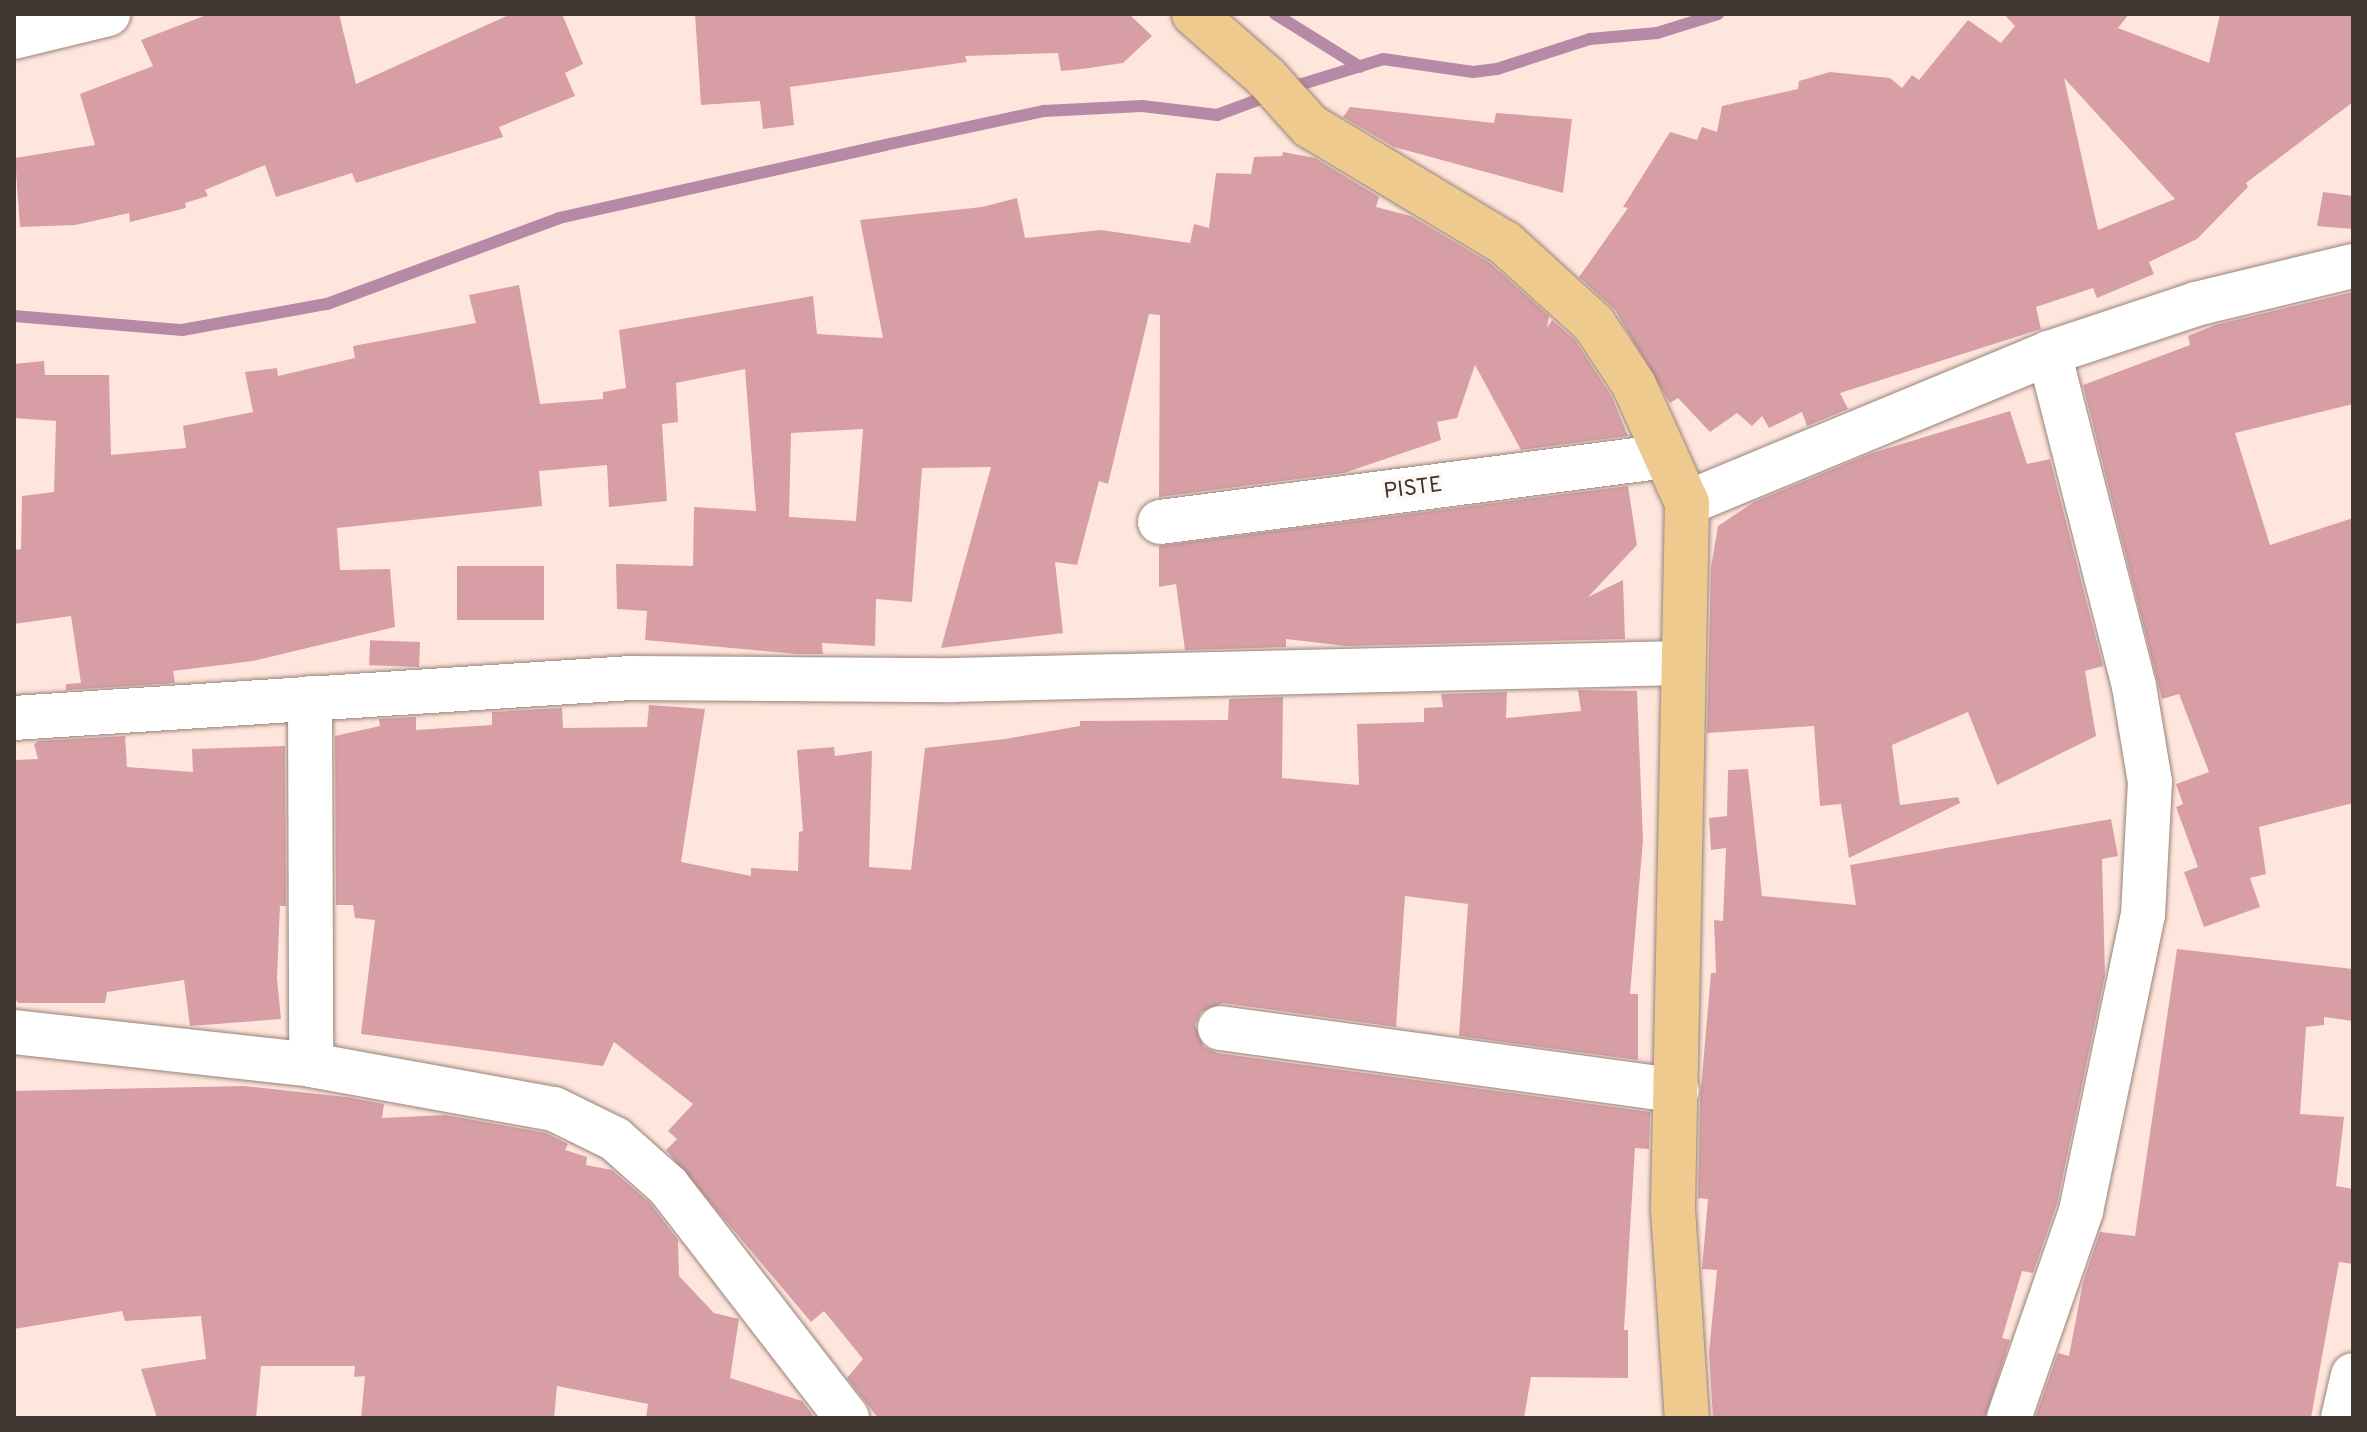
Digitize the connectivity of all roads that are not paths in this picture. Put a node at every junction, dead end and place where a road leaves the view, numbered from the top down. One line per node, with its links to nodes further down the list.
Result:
1 (108, 14): 3 (street)
2 (1194, 14): 6 (main road)
3 (14, 37)
4 (2353, 266): 5 (street)
5 (2049, 353): 7 (street); 19 (street)
6 (1666, 456): 7 (main road); 8 (street, PISTE)
7 (1687, 503): 9 (main road)
8 (1160, 522)
9 (1682, 663): 10 (street); 15 (main road)
10 (310, 698): 11 (street); 14 (street)
11 (14, 718)
12 (1220, 1028): 15 (street)
13 (14, 1032): 14 (street)
14 (311, 1065): 17 (street)
15 (1677, 1091): 18 (main road)
16 (2353, 1375): 20 (street)
17 (847, 1418)
18 (1687, 1418)
19 (2009, 1418)
20 (2343, 1418)

